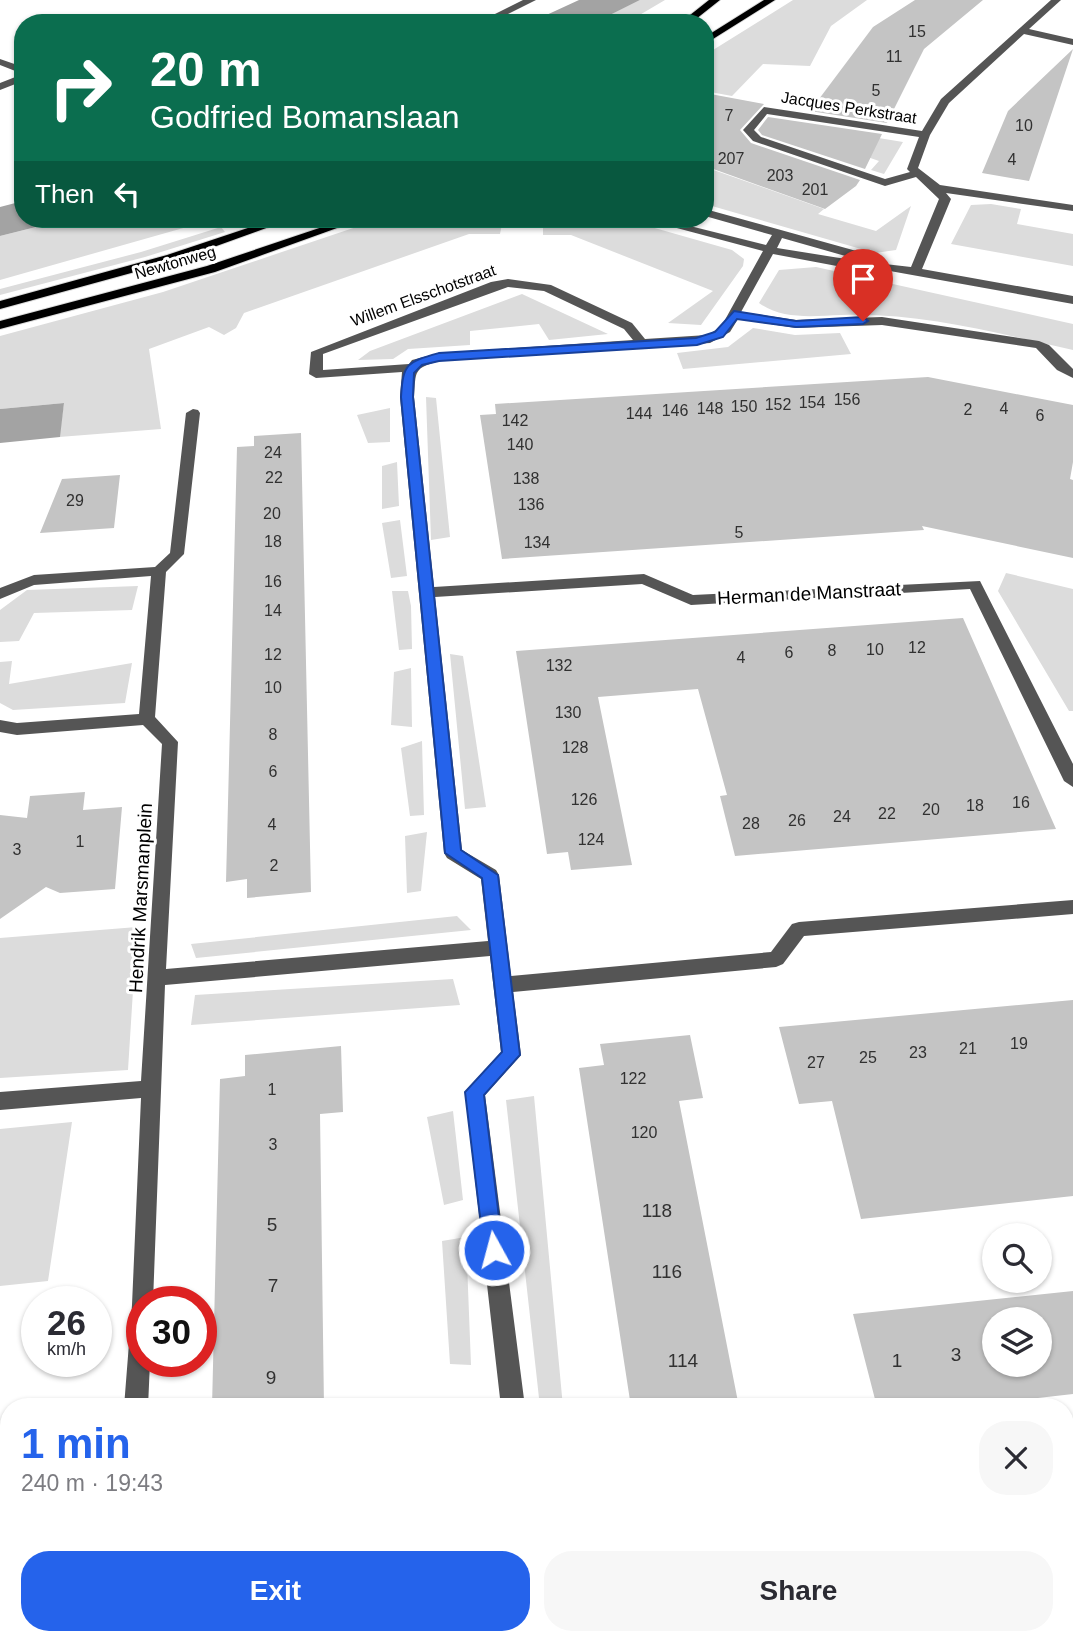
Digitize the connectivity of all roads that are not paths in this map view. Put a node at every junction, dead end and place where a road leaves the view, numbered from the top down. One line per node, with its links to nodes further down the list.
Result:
1 (531, 0): 5 (street)
2 (715, 0): 6 (main road)
3 (770, 0): 8 (main road)
4 (1056, 0): 7 (street)
5 (501, 14)
6 (697, 14)
7 (1023, 31): 9 (street); 10 (street)
8 (714, 35)
9 (1073, 43)
10 (925, 135): 11 (street); 11 (street, Jacques Perkstraat)
11 (916, 174): 12 (street)
12 (937, 188): 13 (street); 21 (street)
13 (1073, 208)
14 (714, 215): 18 (street)
15 (259, 228): 23 (main road, Newtonweg)
16 (330, 228): 25 (main road, Newtonweg)
17 (684, 228): 19 (street)
18 (779, 233): 19 (street); 20 (street)
19 (771, 250): 20 (street); 24 (street)
20 (890, 267): 21 (street)
21 (915, 271): 22 (street)
22 (1073, 300)
23 (0, 304)
24 (734, 315): 26 (street); 28 (street)
25 (0, 325)
26 (642, 344): 27 (street); 27 (street, Willem Elsschotstraat)
27 (412, 368): 31 (street)
28 (1073, 374)
29 (193, 413): 30 (street)
30 (159, 571): 32 (street); 33 (street)
31 (429, 592): 35 (street, Herman de Manstraat); 37 (street)
32 (0, 594)
33 (148, 719): 34 (street); 38 (street, Hendrik Marsmanplein)
34 (0, 726)
35 (1073, 781)
36 (1073, 907): 39 (street)
37 (498, 948): 38 (street); 39 (street)
38 (155, 978): 40 (street, Hendrik Marsmanplein)
39 (503, 985): 45 (street)
40 (151, 1088): 41 (street); 42 (street, Hendrik Marsmanplein)
41 (0, 1101)
42 (143, 1286)
43 (138, 1377): 44 (street)
44 (137, 1398)
45 (512, 1398)

